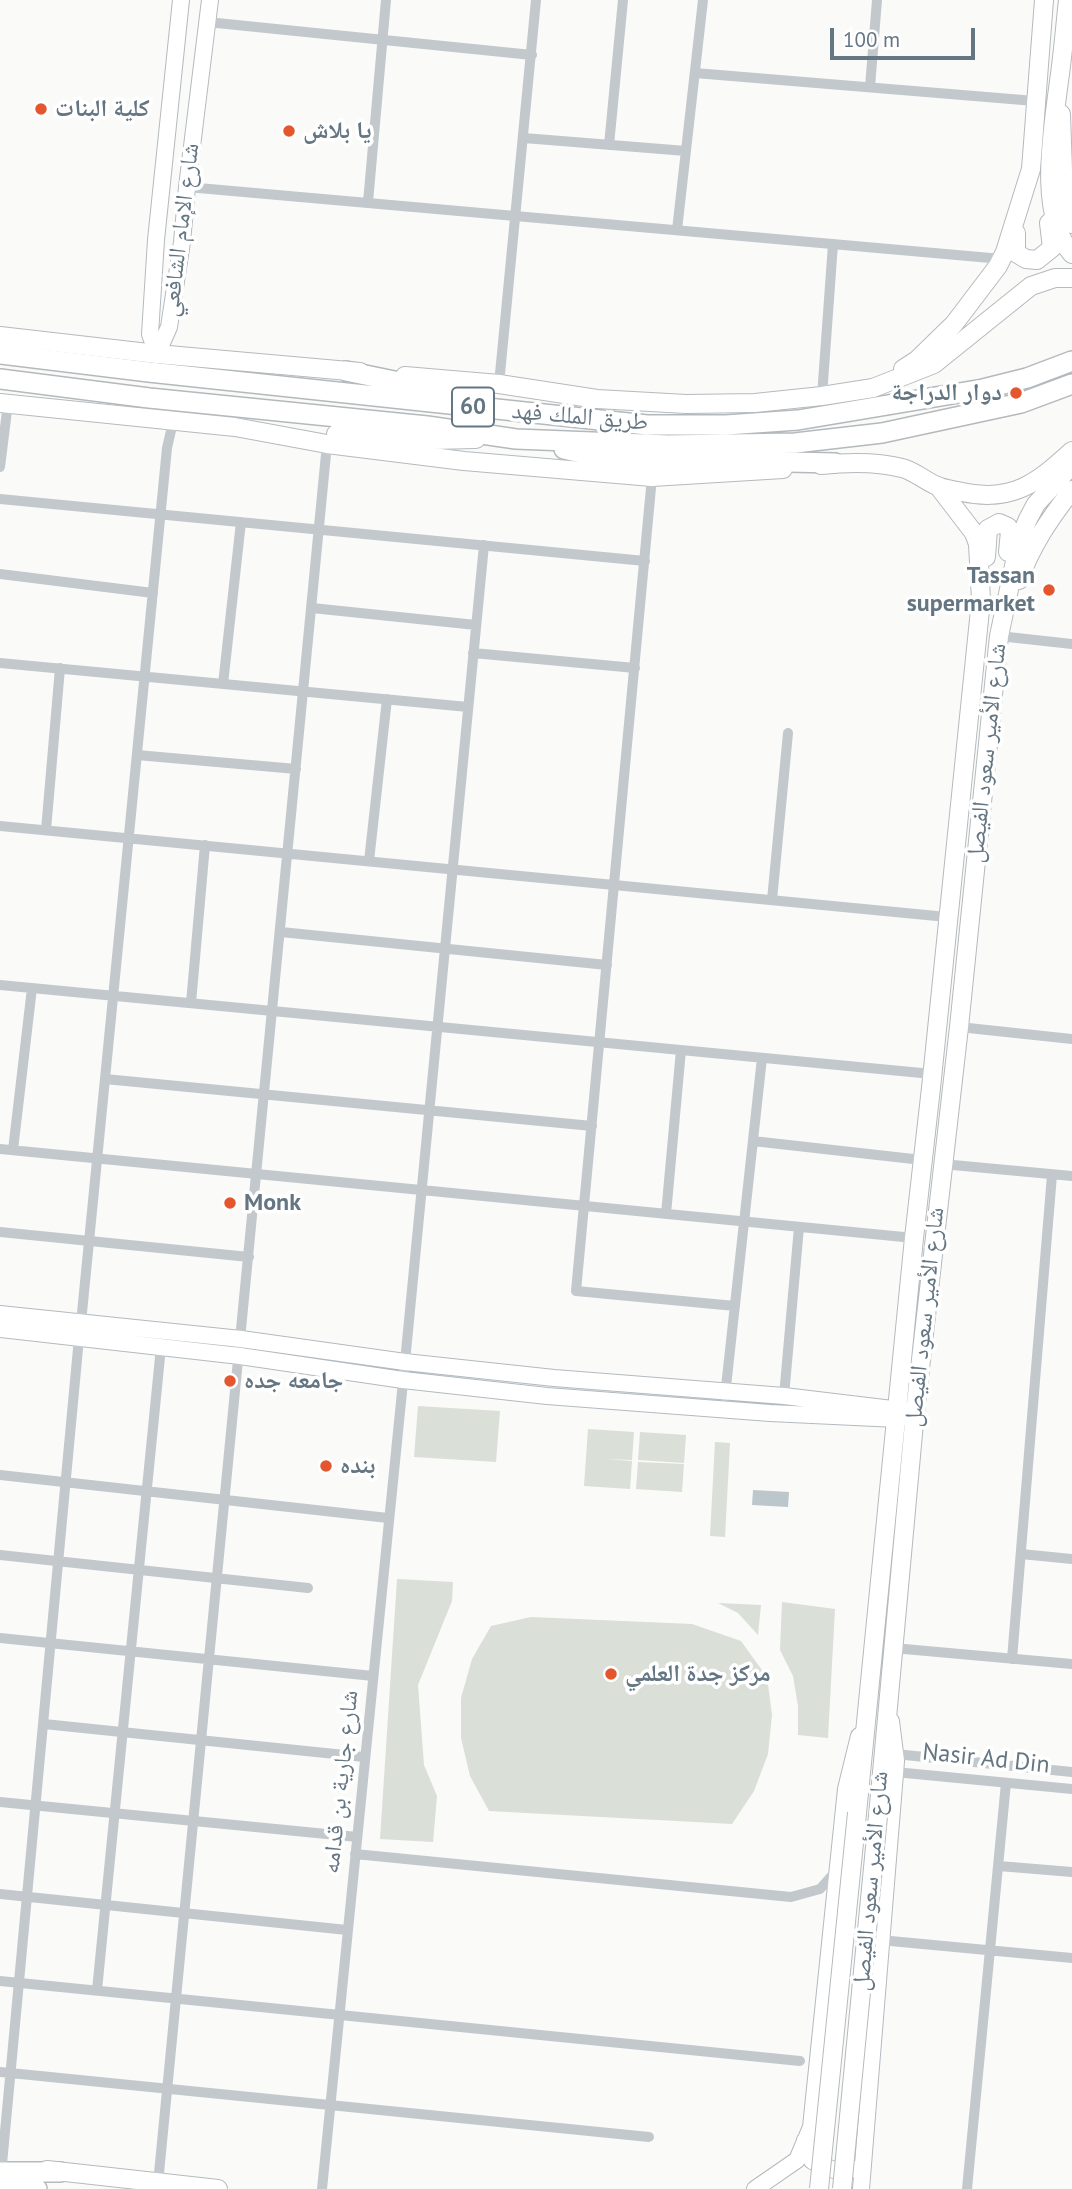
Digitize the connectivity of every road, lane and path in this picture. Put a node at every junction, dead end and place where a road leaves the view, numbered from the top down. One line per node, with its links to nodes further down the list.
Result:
1 (181, 0): 27 (street, شارع الإمام الشافعي)
2 (209, 0): 10 (street, شارع الإمام الشافعي)
3 (386, 0): 11 (street)
4 (536, 0): 12 (street)
5 (623, 0): 18 (street)
6 (704, 0): 13 (street)
7 (877, 0): 15 (street)
8 (1044, 0): 16 (main road)
9 (1069, 12): 14 (main road)
10 (207, 22): 11 (street); 22 (street, شارع الإمام الشافعي)
11 (382, 40): 12 (street); 23 (street)
12 (532, 55): 17 (street)
13 (695, 73): 15 (street); 20 (street)
14 (1059, 79): 19 (main road); 25 (main road)
15 (870, 88): 16 (street)
16 (1035, 101): 21 (main road)
17 (524, 138): 18 (street); 24 (street)
18 (609, 145): 20 (street)
19 (1049, 147): 21 (main road); 30 (main road)
20 (686, 151): 26 (street)
21 (1031, 169): 31 (main road)
22 (187, 187): 23 (street); 28 (street, شارع الإمام الشافعي)
23 (368, 202): 24 (street)
24 (517, 216): 26 (street); 39 (street)
25 (1072, 224)
26 (677, 230): 29 (street)
27 (156, 240): 28 (street); 35 (street, شارع الإمام الشافعي)
28 (182, 242): 35 (street, شارع الإمام الشافعي)
29 (833, 244): 31 (street); 42 (street)
30 (1072, 254)
31 (1002, 258): 41 (main road)
32 (1072, 278): 41 (main road)
33 (0, 336): 35 (main road)
34 (0, 354): 44 (highway, طريق الملك فهد / 60)
35 (157, 354): 37 (main road)
36 (1072, 361): 44 (highway, طريق الملك فهد / 60)
37 (346, 370): 39 (main road); 44 (highway)
38 (0, 379): 47 (highway, طريق الملك فهد / 60)
39 (499, 384): 42 (main road)
40 (1072, 384): 47 (highway, طريق الملك فهد / 60)
41 (873, 388): 42 (main road)
42 (822, 396)
43 (4, 403): 45 (main road); 52 (street)
44 (580, 419)
45 (173, 422): 46 (main road); 57 (street)
46 (235, 427): 47 (main road); 48 (main road)
47 (516, 439): 50 (highway)
48 (327, 444): 53 (main road); 59 (street)
49 (1072, 451): 54 (main road)
50 (835, 463): 53 (main road); 54 (main road)
51 (1072, 465): 67 (main road, شارع الأمير سعود الفيصل)
52 (0, 467)
53 (652, 477): 61 (street)
54 (938, 486): 64 (main road, شارع الأمير سعود الفيصل)
55 (1072, 490): 67 (main road)
56 (0, 499): 57 (street)
57 (161, 514): 58 (street); 63 (street)
58 (241, 522): 59 (street); 74 (street)
59 (320, 530): 60 (street); 65 (street)
60 (484, 545): 61 (street); 66 (street, شارع جارية بن قدامه)
61 (645, 561): 72 (street)
62 (0, 574): 63 (street)
63 (153, 593): 73 (street)
64 (981, 600): 67 (main road); 90 (main road, شارع الأمير سعود الفيصل)
65 (312, 608): 66 (street); 75 (street)
66 (476, 625): 69 (street, شارع جارية بن قدامه)
67 (999, 636): 68 (street); 101 (main road, شارع الأمير سعود الفيصل)
68 (1072, 644)
69 (473, 653): 72 (street); 77 (street, شارع جارية بن قدامه)
70 (0, 663): 71 (street)
71 (60, 668): 73 (street); 82 (street)
72 (635, 668): 88 (street)
73 (145, 676): 74 (street); 79 (street)
74 (223, 684): 75 (street)
75 (304, 691): 76 (street); 80 (street)
76 (387, 699): 77 (street); 86 (street)
77 (468, 707): 87 (street, شارع جارية بن قدامه)
78 (788, 733): 89 (street)
79 (137, 755): 80 (street); 83 (street)
80 (296, 769): 85 (street)
81 (0, 826): 82 (street)
82 (46, 830): 83 (street)
83 (129, 838): 84 (street); 96 (street)
84 (205, 845): 85 (street); 97 (street)
85 (288, 853): 86 (street); 91 (street)
86 (369, 861): 87 (street)
87 (452, 869): 88 (street); 92 (street, شارع جارية بن قدامه)
88 (615, 885): 89 (street); 93 (street)
89 (772, 900): 90 (street)
90 (947, 917): 106 (main road, شارع الأمير سعود الفيصل)
91 (281, 932): 92 (street); 98 (street)
92 (444, 949): 93 (street); 100 (street, شارع جارية بن قدامه)
93 (607, 965): 103 (street)
94 (0, 985): 95 (street)
95 (32, 988): 96 (street); 113 (street)
96 (113, 996): 97 (street); 107 (street)
97 (191, 1003): 98 (street)
98 (273, 1011): 100 (street); 108 (street)
99 (1072, 1025): 102 (street)
100 (436, 1027): 103 (street); 109 (street, شارع جارية بن قدامه)
101 (959, 1027): 102 (street); 116 (main road, شارع الأمير سعود الفيصل)
102 (1071, 1039)
103 (600, 1042): 104 (street); 110 (street)
104 (681, 1050): 105 (street); 122 (street)
105 (762, 1058): 106 (street); 111 (street)
106 (932, 1074): 115 (main road, شارع الأمير سعود الفيصل)
107 (105, 1079): 108 (street); 114 (street)
108 (265, 1094): 109 (street); 117 (street)
109 (428, 1110): 110 (street); 120 (street, شارع جارية بن قدامه)
110 (592, 1126): 121 (street)
111 (753, 1141): 115 (street); 123 (street)
112 (0, 1149): 113 (street)
113 (12, 1150): 114 (street)
114 (97, 1159): 117 (street); 127 (street)
115 (922, 1160): 126 (main road, شارع الأمير سعود الفيصل)
116 (942, 1164): 118 (street); 141 (main road, شارع الأمير سعود الفيصل)
117 (257, 1174): 120 (street); 128 (street)
118 (1052, 1175): 119 (street); 147 (street)
119 (1072, 1176)
120 (420, 1190): 121 (street); 135 (street, شارع جارية بن قدامه)
121 (584, 1206): 122 (street); 129 (street)
122 (666, 1214): 123 (street)
123 (744, 1221): 124 (street); 129 (street)
124 (799, 1227): 126 (street); 138 (street)
125 (0, 1233): 127 (street)
126 (914, 1238): 141 (main road, شارع الأمير سعود الفيصل)
127 (89, 1241): 128 (street); 132 (street)
128 (249, 1257): 134 (street)
129 (735, 1306): 140 (street)
130 (0, 1314): 132 (street)
131 (0, 1329): 132 (street)
132 (80, 1330): 133 (street); 134 (street); 143 (street)
133 (161, 1347): 134 (street); 144 (street)
134 (240, 1347): 135 (street); 136 (street); 145 (street)
135 (405, 1362): 136 (street, شارع جارية بن قدامه); 137 (street)
136 (403, 1380): 139 (street); 146 (street, شارع جارية بن قدامه)
137 (609, 1383): 139 (street); 140 (street)
138 (784, 1396): 140 (street); 141 (street)
139 (609, 1400): 140 (street)
140 (724, 1401): 141 (street)
141 (903, 1413): 156 (main road, شارع الأمير سعود الفيصل); 163 (main road, شارع الأمير سعود الفيصل)
142 (0, 1475): 143 (street)
143 (66, 1482): 144 (street); 150 (street)
144 (147, 1491): 145 (street); 151 (street)
145 (226, 1500): 146 (street); 152 (street)
146 (388, 1518): 161 (street, شارع جارية بن قدامه)
147 (1021, 1554): 149 (street); 159 (street)
148 (0, 1555): 150 (street)
149 (1072, 1559)
150 (59, 1561): 151 (street); 155 (street)
151 (139, 1570): 152 (street); 157 (street)
152 (218, 1578): 153 (street); 158 (street)
153 (308, 1588)
154 (0, 1638): 155 (street)
155 (51, 1643): 157 (street); 164 (street)
156 (893, 1648): 159 (street); 162 (main road, شارع الأمير سعود الفيصل)
157 (131, 1651): 158 (street); 165 (street)
158 (210, 1659): 161 (street); 166 (street)
159 (1012, 1659): 160 (street)
160 (1072, 1664)
161 (373, 1676): 168 (street, شارع جارية بن قدامه)
162 (889, 1695): 167 (street); 211 (main road, شارع الأمير سعود الفيصل, bridge)
163 (867, 1699): 180 (street); 210 (main road, شارع الأمير سعود الفيصل, bridge)
164 (44, 1724): 165 (street); 174 (street)
165 (123, 1732): 166 (street); 175 (street)
166 (202, 1740): 168 (street); 176 (street)
167 (895, 1754): 169 (street); 170 (street, Nasir Ad Din)
168 (364, 1757): 177 (street, شارع جارية بن قدامه)
169 (895, 1772): 171 (street, Nasir Ad Din); 187 (street)
170 (1072, 1772)
171 (1006, 1783): 172 (street, Nasir Ad Din); 179 (street)
172 (1072, 1789)
173 (0, 1802): 174 (street)
174 (36, 1805): 175 (street); 183 (street)
175 (115, 1813): 176 (street); 184 (street)
176 (194, 1821): 177 (street); 185 (street)
177 (356, 1837): 178 (street, شارع جارية بن قدامه)
178 (355, 1854): 180 (street); 186 (street, شارع جارية بن قدامه)
179 (999, 1866): 181 (street); 188 (street)
180 (838, 1870): 200 (street)
181 (1072, 1872)
182 (0, 1894): 183 (street)
183 (28, 1897): 184 (street); 191 (street)
184 (106, 1905): 185 (street); 192 (street)
185 (185, 1913): 186 (street); 193 (street)
186 (347, 1930): 194 (street, شارع جارية بن قدامه)
187 (880, 1940): 188 (street); 201 (street)
188 (989, 1950): 189 (street); 213 (street)
189 (1072, 1958)
190 (0, 1981): 191 (street)
191 (20, 1983): 192 (street); 196 (street)
192 (97, 1990): 193 (street)
193 (177, 1998): 194 (street); 197 (street)
194 (339, 2015): 195 (street); 198 (street, شارع جارية بن قدامه)
195 (800, 2061)
196 (6, 2072): 197 (street); 202 (street)
197 (168, 2089): 198 (street); 204 (street)
198 (330, 2105): 199 (street); 208 (street, شارع جارية بن قدامه)
199 (649, 2137)
200 (805, 2140): 201 (street); 209 (street)
201 (862, 2156): 212 (street)
202 (1, 2167): 203 (highway)
203 (60, 2172): 204 (main road)
204 (158, 2183): 207 (main road)
205 (0, 2185): 206 (highway)
206 (37, 2189)
207 (218, 2189)
208 (322, 2189)
209 (755, 2189)
210 (819, 2189)
211 (842, 2189)
212 (861, 2189)
213 (967, 2189)

